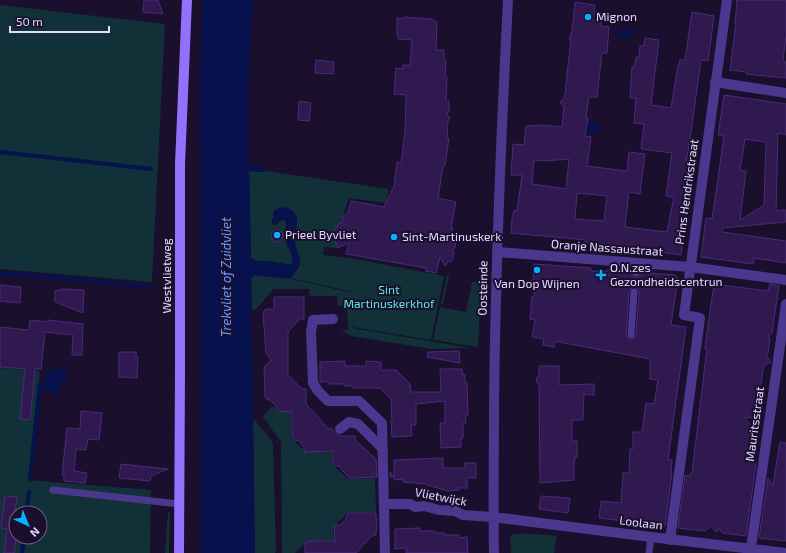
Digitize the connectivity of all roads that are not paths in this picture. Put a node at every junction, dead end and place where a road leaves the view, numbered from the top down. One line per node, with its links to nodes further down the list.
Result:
1 (187, 0): 16 (street, Westvlietweg)
2 (508, 0): 6 (street, Oosteinde)
3 (727, 0): 4 (street, Prins Hendrikstraat)
4 (715, 82): 5 (street); 7 (street, Prins Hendrikstraat)
5 (786, 93)
6 (497, 252): 7 (street, Oranje Nassaustraat); 18 (street, Oosteinde)
7 (690, 268): 8 (street, Oranje Nassaustraat); 20 (street, Prins Hendrikstraat)
8 (786, 280)
9 (634, 292): 12 (lane)
10 (786, 304): 21 (street, Mauritsstraat)
11 (333, 319): 14 (street)
12 (631, 335)
13 (340, 429): 14 (street)
14 (383, 449): 17 (street)
15 (53, 490): 16 (lane)
16 (179, 504): 22 (street, Westvlietweg)
17 (384, 504): 18 (street, Vlietwijck); 23 (street)
18 (493, 517): 19 (street, Loolaan); 24 (street, Oosteinde)
19 (651, 538): 20 (street, Loolaan); 25 (lane)
20 (670, 540): 21 (street, Loolaan)
21 (751, 548): 26 (street, Loolaan)
22 (179, 553)
23 (385, 553)
24 (494, 553)
25 (649, 553)
26 (786, 553)

